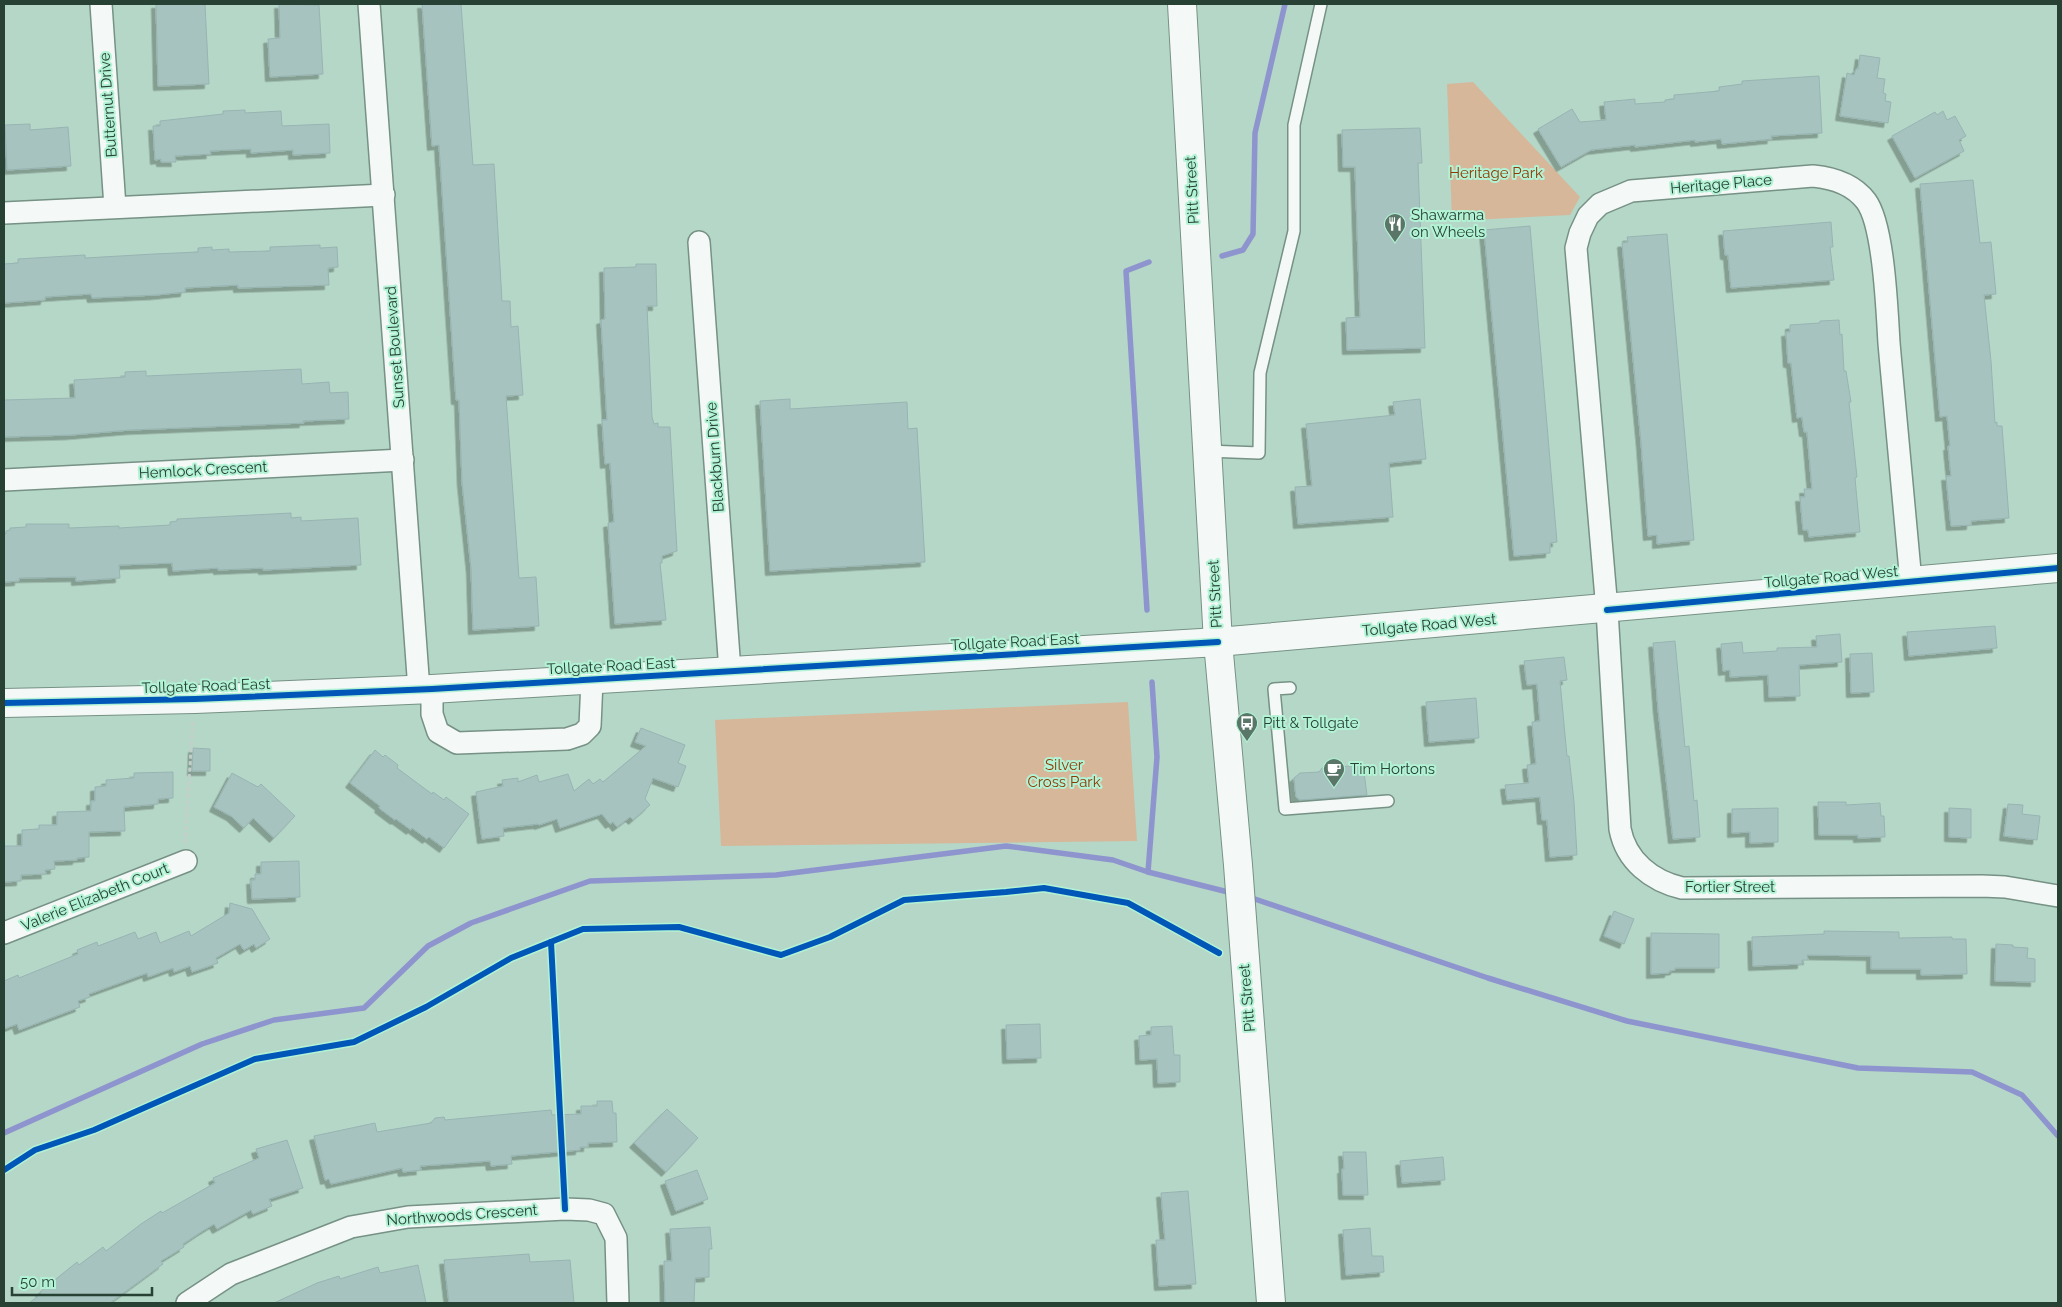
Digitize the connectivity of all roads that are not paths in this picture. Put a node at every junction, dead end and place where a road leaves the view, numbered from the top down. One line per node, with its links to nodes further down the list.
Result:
1 (101, 4): 6 (street, Butternut Drive)
2 (369, 4): 5 (street, Sunset Boulevard)
3 (1182, 4): 9 (street, Pitt Street)
4 (1322, 4): 9 (lane)
5 (384, 195): 6 (street); 10 (street, Sunset Boulevard)
6 (115, 207): 7 (street)
7 (4, 213)
8 (699, 242): 16 (street, Blackburn Drive)
9 (1207, 451): 15 (street, Pitt Street)
10 (403, 460): 11 (street, Hemlock Crescent); 19 (street, Sunset Boulevard)
11 (4, 480)
12 (2058, 568): 13 (street, Tollgate Road West)
13 (1911, 582): 14 (street, Tollgate Road West); 14 (street, Heritage Place)
14 (1607, 610): 15 (street, Tollgate Road West); 23 (street, Fortier Street)
15 (1218, 642): 16 (street, Tollgate Road East); 27 (street, Pitt Street)
16 (730, 671): 17 (street, Tollgate Road East)
17 (592, 680): 19 (street, Tollgate Road East); 19 (street, Sunset Boulevard)
18 (1290, 688): 21 (lane)
19 (426, 689): 20 (street, Tollgate Road East)
20 (4, 704)
21 (1388, 801)
22 (186, 861): 24 (street, Valerie Elizabeth Court)
23 (2058, 896)
24 (4, 933)
25 (187, 1303): 26 (street, Northwoods Crescent)
26 (618, 1303)
27 (1271, 1303)

